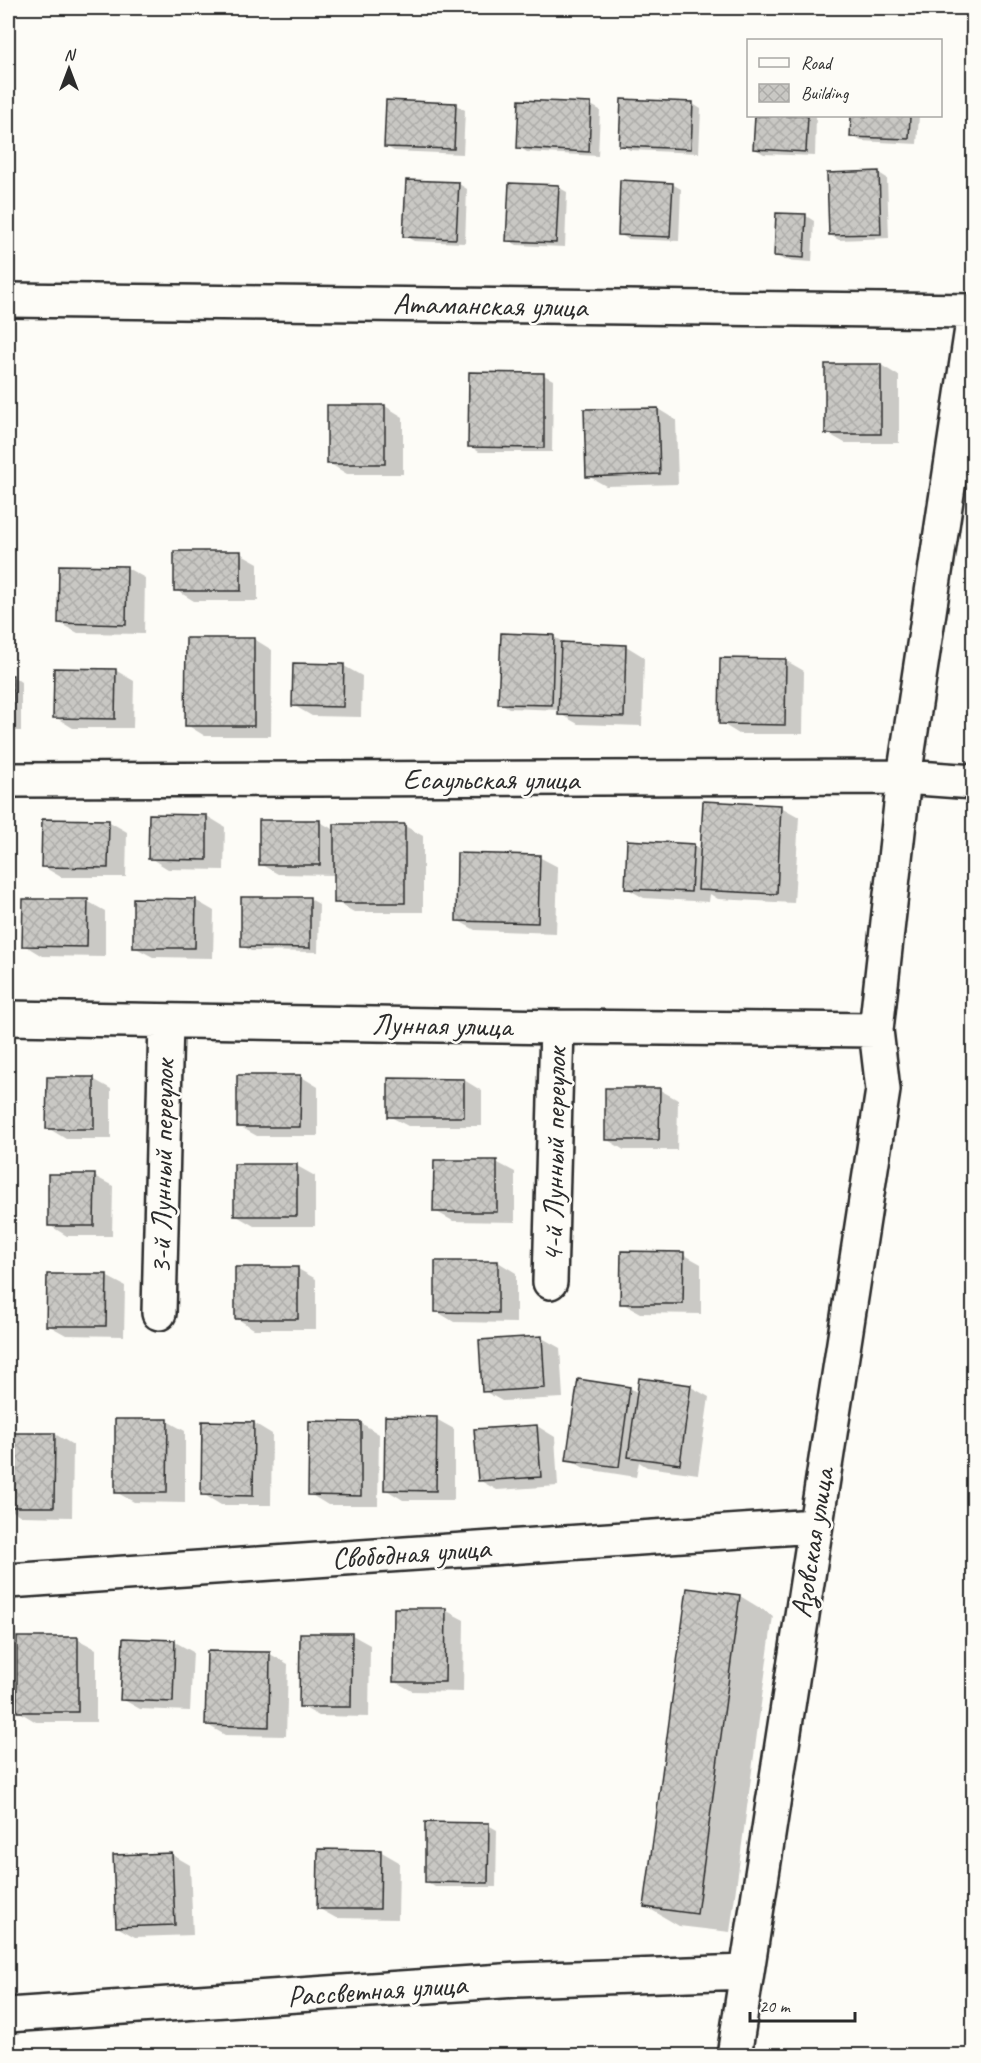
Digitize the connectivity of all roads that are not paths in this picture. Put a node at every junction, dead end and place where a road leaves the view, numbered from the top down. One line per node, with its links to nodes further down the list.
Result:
1 (8, 300): 2 (street, Атаманская улица)
2 (974, 313): 3 (street, Азовская улица)
3 (904, 777): 4 (street, Есаульская улица); 5 (street, Есаульская улица); 9 (street, Азовская улица)
4 (8, 780)
5 (974, 782)
6 (8, 1018): 7 (street, Лунная улица)
7 (166, 1021): 8 (street, Лунная улица); 11 (street, 3-й Лунный переулок)
8 (557, 1027): 9 (street, Лунная улица); 10 (street, 4-й Лунный переулок)
9 (876, 1030): 12 (street, Азовская улица)
10 (550, 1282)
11 (159, 1314)
12 (814, 1526): 13 (street, Свободная улица); 14 (street, Азовская улица)
13 (8, 1581)
14 (746, 1972): 15 (street, Рассветная улица); 16 (street, Азовская улица)
15 (8, 2015)
16 (734, 2055)

